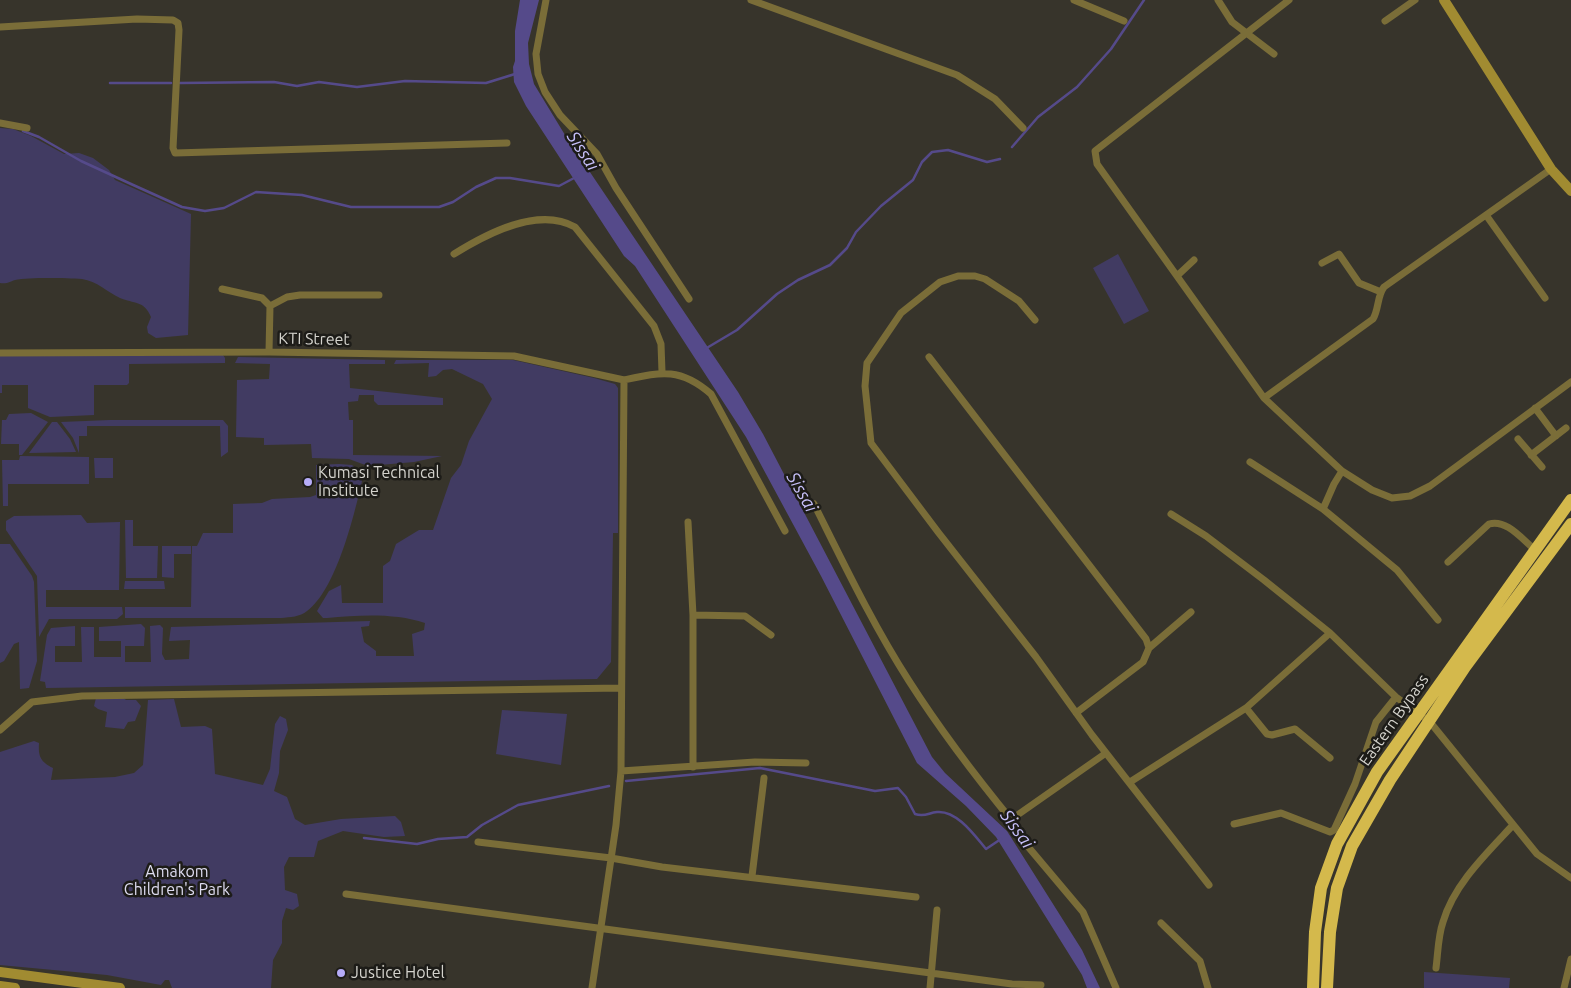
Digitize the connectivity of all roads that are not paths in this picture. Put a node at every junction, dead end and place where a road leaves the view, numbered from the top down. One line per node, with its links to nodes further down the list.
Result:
1 (546, 0): 29 (street)
2 (751, 0): 8 (street)
3 (1074, 0): 10 (street)
4 (1218, 0): 12 (street)
5 (1289, 0): 12 (street)
6 (1415, 0): 9 (street)
7 (1444, 0): 18 (street)
8 (763, 2): 16 (street)
9 (1384, 20)
10 (1124, 21)
11 (0, 27): 17 (street)
12 (1244, 33): 13 (street); 24 (street)
13 (1274, 54)
14 (0, 123): 15 (street)
15 (27, 128)
16 (1023, 128)
17 (506, 143)
18 (1551, 169): 19 (street); 20 (street)
19 (1571, 191)
20 (1486, 216): 26 (street); 28 (street)
21 (454, 254): 35 (street)
22 (1194, 260): 24 (street)
23 (1322, 263): 26 (street)
24 (1178, 276): 38 (street)
25 (222, 289): 30 (street)
26 (1381, 292): 38 (street)
27 (379, 295): 30 (street)
28 (1545, 298)
29 (689, 299)
30 (270, 306): 33 (street)
31 (1035, 320): 65 (street)
32 (0, 352): 33 (street, KTI Street)
33 (269, 352): 36 (street, KTI Street)
34 (929, 357): 61 (street)
35 (662, 372): 36 (street); 53 (street)
36 (624, 380): 62 (street)
37 (1571, 382): 39 (street)
38 (1264, 398): 46 (street)
39 (1535, 408): 41 (street); 46 (street)
40 (1566, 428): 41 (street)
41 (1556, 436): 43 (street)
42 (1518, 439): 43 (street)
43 (1532, 455): 45 (street)
44 (1250, 462): 49 (street)
45 (1542, 467)
46 (1342, 471): 49 (street)
47 (1571, 500): 54 (highway, Eastern Bypass)
48 (814, 504): 76 (street)
49 (1323, 509): 58 (street)
50 (1171, 514): 59 (street)
51 (688, 522): 57 (street)
52 (1571, 524): 67 (highway, Eastern Bypass)
53 (785, 531)
54 (1534, 549): 55 (street); 66 (highway, Eastern Bypass)
55 (1448, 562)
56 (1191, 612): 61 (street)
57 (693, 615): 60 (street); 72 (street)
58 (1438, 620)
59 (1330, 633): 63 (street); 64 (street)
60 (771, 635)
61 (1150, 648): 65 (street)
62 (621, 688): 68 (street); 73 (street)
63 (1396, 698): 66 (street); 77 (street)
64 (1246, 708): 70 (street); 75 (street)
65 (1076, 713): 69 (street)
66 (1418, 714): 67 (street); 101 (highway, Eastern Bypass)
67 (1430, 722): 78 (street); 102 (highway, Eastern Bypass)
68 (0, 730)
69 (1106, 753): 75 (street); 76 (street)
70 (1330, 758)
71 (806, 763): 72 (street)
72 (693, 767): 73 (street)
73 (621, 771): 80 (street)
74 (764, 778): 81 (street)
75 (1130, 782): 83 (street)
76 (1013, 822): 99 (street)
77 (1234, 824)
78 (1514, 825): 82 (street); 90 (street)
79 (478, 842): 80 (street)
80 (611, 858): 81 (street); 88 (street)
81 (752, 876): 85 (street)
82 (1571, 878)
83 (1209, 885)
84 (346, 894): 88 (street)
85 (916, 897)
86 (937, 910): 92 (street)
87 (1161, 923): 100 (street)
88 (600, 928): 92 (street); 97 (street)
89 (1571, 959): 103 (street)
90 (1436, 968)
91 (0, 972): 96 (street)
92 (932, 973): 93 (street); 98 (street)
93 (1041, 985)
94 (0, 986): 95 (street)
95 (15, 988)
96 (120, 988)
97 (592, 988)
98 (930, 988)
99 (1116, 988)
100 (1208, 988)
101 (1313, 988)
102 (1327, 988)
103 (1564, 988)

